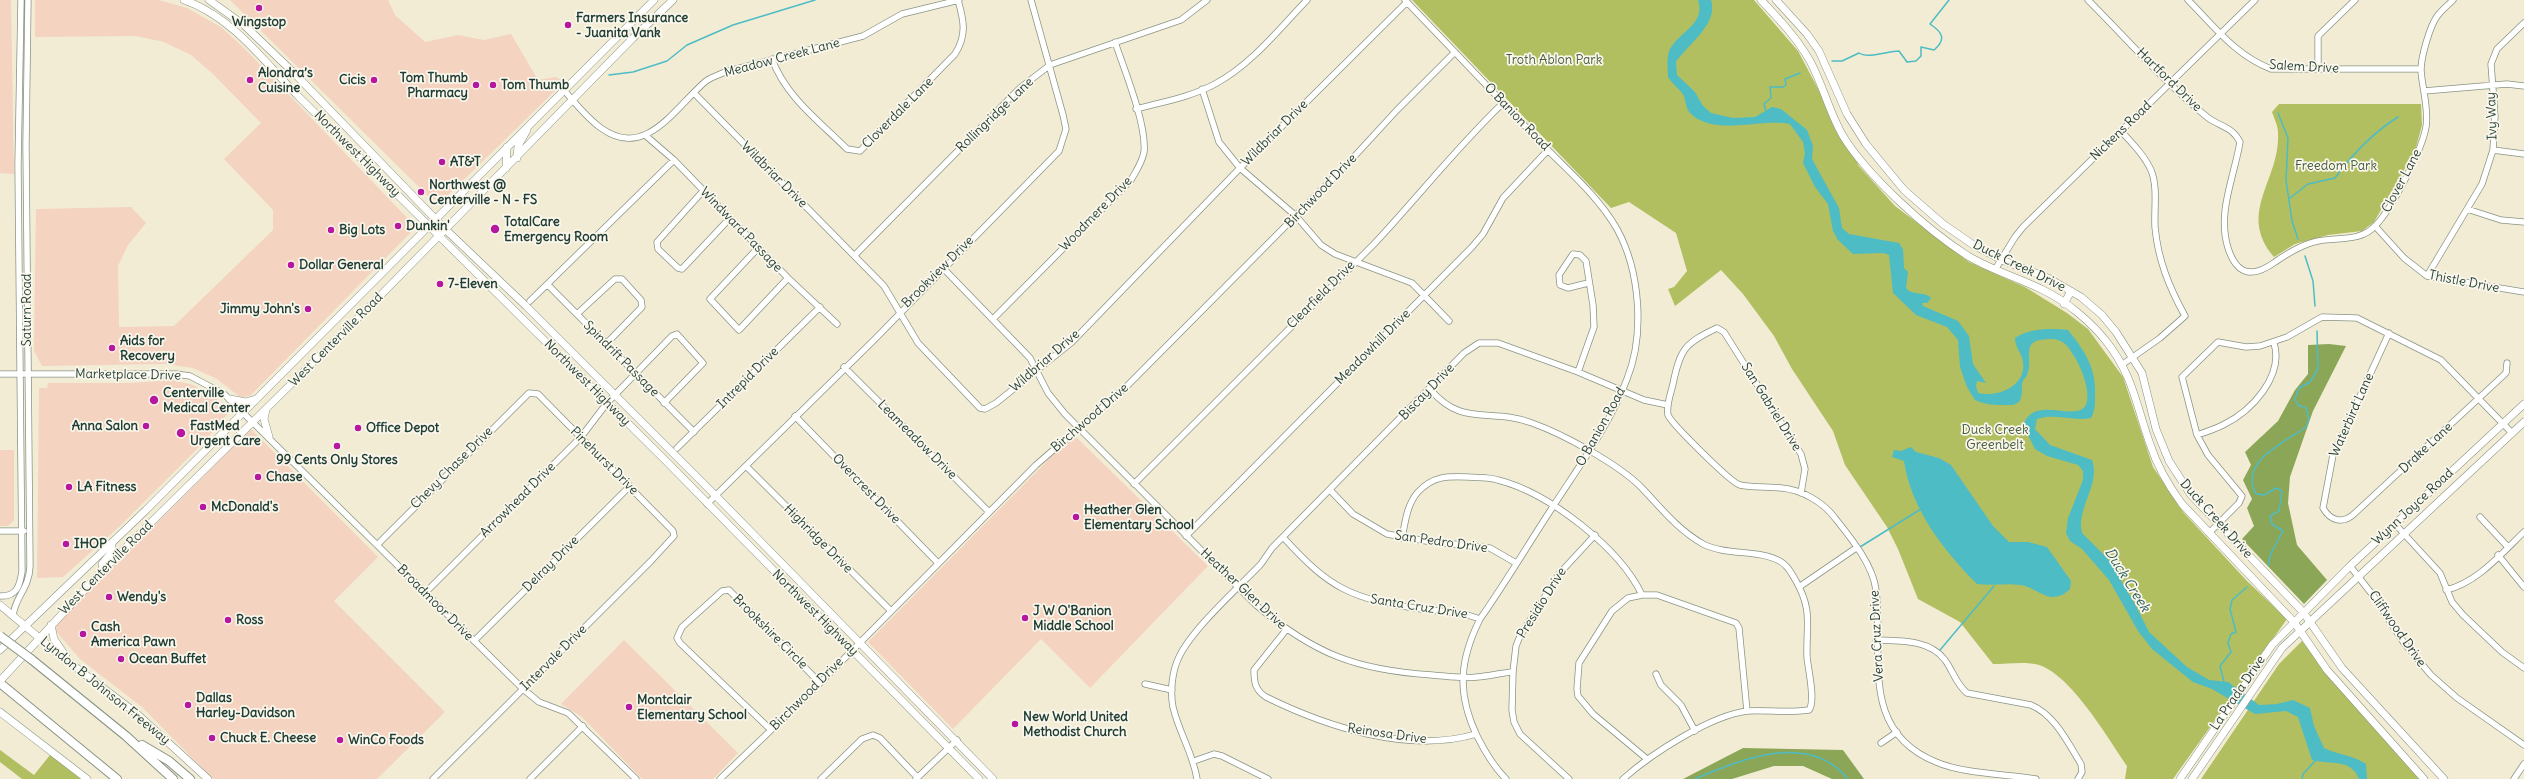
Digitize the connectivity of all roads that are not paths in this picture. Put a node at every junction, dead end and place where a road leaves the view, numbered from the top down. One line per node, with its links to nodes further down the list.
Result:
1 (21, 0): 24 (street, Saturn Road)
2 (28, 0): 25 (street, Saturn Road)
3 (184, 0): 33 (main road, Northwest Highway)
4 (209, 0): 31 (main road, Northwest Highway)
5 (654, 0): 20 (main road, West Centerville Road)
6 (673, 0): 22 (main road, West Centerville Road)
7 (959, 0): 27 (street, Meadow Creek Lane); 27 (street, Cloverdale Lane)
8 (1031, 0): 28 (street, Brookview Drive)
9 (1207, 0): 23 (street, Rollingridge Lane)
10 (1307, 0): 37 (street)
11 (1760, 0): 73 (main road, Duck Creek Drive)
12 (1776, 0): 70 (main road, Duck Creek Drive)
13 (2088, 0): 32 (street, Hartford Drive)
14 (2188, 0): 21 (street, Salem Drive)
15 (2255, 0): 21 (street, Nickens Road)
16 (2355, 0): 30 (street)
17 (2453, 0): 29 (street, Clover Lane)
18 (1406, 1): 26 (street, O Banion Road); 57 (street, Wildbriar Drive)
19 (2524, 24): 34 (street, Ivy Way)
20 (625, 31): 22 (main road); 36 (main road, West Centerville Road)
21 (2220, 34): 30 (street, Salem Drive); 32 (street, Nickens Road)
22 (633, 38): 40 (main road, West Centerville Road)
23 (1115, 42): 28 (street, Rollingridge Lane); 42 (street, Woodmere Drive)
24 (20, 45): 25 (street); 44 (street, Saturn Road)
25 (28, 45): 45 (street, Saturn Road)
26 (1455, 52): 41 (street, O Banion Road); 60 (street, Birchwood Drive)
27 (772, 59): 39 (street, Meadow Creek Lane)
28 (1050, 65): 69 (street, Rollingridge Lane); 72 (street, Brookview Drive)
29 (2421, 69): 30 (street, Salem Drive); 38 (street, Clover Lane)
30 (2318, 70)
31 (295, 74): 33 (main road); 48 (main road, Northwest Highway)
32 (2170, 83): 46 (street, Nickens Road); 64 (street, Hartford Drive)
33 (288, 86): 49 (main road, Northwest Highway)
34 (2491, 86): 35 (street); 38 (street); 52 (street, Ivy Way)
35 (2524, 86)
36 (564, 90): 40 (street, Meadow Creek Lane); 43 (main road, West Centerville Road)
37 (1202, 90): 42 (street); 57 (street)
38 (2424, 91): 64 (street, Clover Lane)
39 (694, 93): 47 (street, Meadow Creek Lane); 69 (street, Wildbriar Drive)
40 (573, 100): 47 (street, Meadow Creek Lane); 54 (main road, West Centerville Road)
41 (1503, 103): 51 (street, O Banion Road); 71 (street, Clearfield Drive)
42 (1136, 109): 90 (street, Woodmere Drive)
43 (530, 124): 50 (main road, West Centerville Road); 54 (main road)
44 (19, 126): 45 (street); 107 (street, Saturn Road)
45 (27, 126): 108 (street, Saturn Road)
46 (2121, 132): 70 (street, Nickens Road); 99 (street)
47 (645, 135): 55 (street, Windward Passage)
48 (354, 136): 49 (main road); 62 (main road, Northwest Highway)
49 (347, 143): 65 (main road, Northwest Highway)
50 (507, 147): 56 (main road); 62 (main road, West Centerville Road)
51 (1548, 150): 83 (street, Meadowhill Drive); 110 (street, O Banion Road)
52 (2493, 150): 53 (street); 59 (street, Ivy Way)
53 (2524, 154)
54 (517, 158): 56 (main road, West Centerville Road)
55 (674, 160): 58 (street, Windward Passage); 78 (street)
56 (506, 168): 66 (main road, West Centerville Road)
57 (1240, 168): 60 (street); 103 (street, Wildbriar Drive)
58 (703, 191): 61 (street, Windward Passage); 61 (street)
59 (2467, 209): 63 (street); 74 (street, Ivy Way)
60 (1296, 216): 71 (street); 126 (street, Birchwood Drive)
61 (730, 218): 68 (street, Windward Passage)
62 (437, 219): 65 (main road, West Centerville Road); 66 (main road, Northwest Highway)
63 (2524, 222)
64 (2375, 226): 74 (street, Thistle Drive)
65 (429, 227): 67 (main road, Northwest Highway); 82 (main road, West Centerville Road)
66 (445, 229): 67 (main road, West Centerville Road); 77 (main road, Northwest Highway)
67 (438, 237): 80 (main road, Northwest Highway); 85 (main road, West Centerville Road)
68 (758, 248): 75 (street, Windward Passage); 75 (street)
69 (854, 255): 88 (street, Wildbriar Drive)
70 (2002, 260): 73 (street, Nickens Road); 79 (main road, Duck Creek Drive)
71 (1355, 261): 83 (street); 139 (street, Clearfield Drive)
72 (943, 268): 88 (street, Brookview Drive); 90 (street, Heather Glen Drive)
73 (1996, 268): 86 (main road, Duck Creek Drive)
74 (2427, 276): 81 (street, Thistle Drive)
75 (788, 278): 87 (street, Windward Passage)
76 (1588, 282): 76 (street); 104 (street)
77 (502, 284): 80 (main road); 112 (main road, Northwest Highway)
78 (548, 285): 84 (street); 89 (street, Spindrift Passage)
79 (2071, 291): 86 (main road); 99 (main road, Duck Creek Drive)
80 (495, 292): 116 (main road, Northwest Highway)
81 (2524, 292)
82 (363, 293): 85 (main road); 97 (main road, West Centerville Road)
83 (1425, 295): 91 (street); 159 (street, Meadowhill Drive)
84 (530, 301)
85 (372, 304): 98 (main road, West Centerville Road)
86 (2064, 304): 101 (main road, Duck Creek Drive)
87 (820, 307): 92 (street, Windward Passage); 127 (street, Intrepid Drive)
88 (900, 311): 102 (street, Brookview Drive); 103 (street, Wildbriar Drive)
89 (577, 314): 96 (street, Spindrift Passage); 96 (street)
90 (994, 318): 103 (street, Heather Glen Drive)
91 (1449, 321)
92 (837, 324)
93 (1717, 328): 119 (street, Vera Cruz Drive); 142 (street, San Gabriel Drive)
94 (2389, 333): 95 (street); 115 (street); 148 (street, Waterbird Lane)
95 (2274, 343): 129 (street); 129 (street)
96 (606, 344): 105 (street, Spindrift Passage)
97 (310, 346): 98 (main road); 113 (main road, West Centerville Road)
98 (320, 356): 120 (main road, West Centerville Road)
99 (2134, 357): 101 (street); 149 (main road, Duck Creek Drive)
100 (2507, 363): 115 (street, Drake Lane)
101 (2123, 364): 155 (main road, Duck Creek Drive)
102 (844, 367): 122 (street, Brookview Drive); 146 (street, Leameadow Drive)
103 (1036, 370): 126 (street, Heather Glen Drive)
104 (1578, 372): 109 (street, Biscay Drive); 110 (street, Biscay Drive)
105 (636, 373): 112 (street, Arrowhead Drive); 117 (street, Spindrift Passage); 117 (street, Arrowhead Drive)
106 (0, 374): 107 (street, Marketplace Drive)
107 (20, 374): 108 (street, Marketplace Drive); 135 (street, Saturn Road)
108 (28, 374): 114 (street, Marketplace Drive); 136 (street, Saturn Road)
109 (1430, 389): 134 (street); 141 (street, Biscay Drive)
110 (1622, 390): 119 (street, Biscay Drive); 134 (street, O Banion Road)
111 (529, 393): 131 (street, Pinehurst Drive); 163 (street, Chevy Chase Drive)
112 (614, 395): 116 (street, Arrowhead Drive); 143 (main road, Northwest Highway)
113 (260, 397): 114 (main road); 121 (main road, West Centerville Road)
114 (230, 399): 121 (street, Marketplace Drive)
115 (2479, 399): 125 (street); 148 (street, Drake Lane)
116 (607, 403): 131 (street, Arrowhead Drive); 144 (main road, Northwest Highway)
117 (664, 403): 127 (street, Spindrift Passage)
118 (2524, 404): 125 (main road, Wynn Joyce Road)
119 (1668, 405): 142 (street, Vera Cruz Drive)
120 (266, 409): 123 (main road, West Centerville Road); 130 (main road)
121 (244, 413): 123 (street, Broadmoor Drive); 133 (main road, West Centerville Road)
122 (795, 416): 137 (street, Brookview Drive); 167 (street, Overcrest Drive)
123 (254, 422): 130 (street, Broadmoor Drive); 138 (main road, West Centerville Road)
124 (2524, 422): 128 (main road, Wynn Joyce Road)
125 (2503, 424): 128 (street); 150 (main road, Wynn Joyce Road)
126 (1079, 428): 139 (street, Heather Glen Drive); 146 (street, Birchwood Drive)
127 (694, 432): 132 (street, Intrepid Drive)
128 (2512, 433): 156 (main road, Wynn Joyce Road)
129 (2197, 435): 149 (street)
130 (269, 437): 163 (street, Broadmoor Drive)
131 (581, 437): 140 (street, Pinehurst Drive); 176 (street, Arrowhead Drive)
132 (677, 448)
133 (206, 450): 138 (main road); 162 (main road, West Centerville Road)
134 (1589, 451): 145 (street, O Banion Road); 173 (street)
135 (20, 454): 136 (street); 152 (street, Saturn Road)
136 (28, 455): 153 (street, Saturn Road)
137 (746, 466): 143 (street, Brookview Drive); 180 (street, Highridge Drive)
138 (199, 475): 170 (main road, West Centerville Road)
139 (1134, 484): 159 (street, Heather Glen Drive)
140 (630, 486): 158 (street, Pinehurst Drive); 193 (street, Delray Drive)
141 (1330, 490): 160 (street, Biscay Drive); 161 (street, San Pedro Drive)
142 (1801, 494): 165 (street, Vera Cruz Drive)
143 (716, 496): 144 (street, Brookview Drive); 194 (main road, Northwest Highway)
144 (707, 504): 196 (main road, Northwest Highway)
145 (1553, 507): 157 (street); 161 (street); 168 (street, O Banion Road)
146 (989, 512): 167 (street, Birchwood Drive)
147 (2480, 517): 164 (street)
148 (2334, 519)
149 (2218, 524): 155 (street); 181 (main road, Duck Creek Drive)
150 (2395, 524): 156 (street); 169 (main road, Wynn Joyce Road)
151 (0, 531): 152 (street)
152 (21, 531): 153 (street); 178 (street, Saturn Road)
153 (29, 531): 182 (street, Saturn Road)
154 (2524, 532): 164 (street)
155 (2209, 533): 185 (main road, Duck Creek Drive)
156 (2405, 534): 171 (main road, Wynn Joyce Road); 175 (street)
157 (1595, 535): 177 (street); 199 (street, Presidio Drive)
158 (674, 536): 205 (street, Intervale Drive)
159 (1186, 536): 172 (street, Heather Glen Drive)
160 (1283, 537): 172 (street, Biscay Drive); 183 (street, Santa Cruz Drive)
161 (1402, 538): 168 (street, San Pedro Drive)
162 (112, 544): 170 (main road); 187 (main road, West Centerville Road)
163 (376, 545): 176 (street, Broadmoor Drive)
164 (2508, 547): 166 (street)
165 (1856, 548): 173 (street); 192 (street, Vera Cruz Drive)
166 (2498, 556): 174 (street); 175 (street)
167 (937, 562): 180 (street, Birchwood Drive)
168 (1516, 563): 183 (street, O Banion Road)
169 (2350, 566): 171 (street, Cliffwood Drive); 181 (main road, Wynn Joyce Road)
170 (103, 570): 186 (main road, West Centerville Road)
171 (2359, 577): 184 (main road, Wynn Joyce Road); 217 (street, Cliffwood Drive)
172 (1239, 587): 188 (street, Heather Glen Drive); 206 (street, Biscay Drive)
173 (1799, 587): 207 (street)
174 (2524, 587)
175 (2446, 590): 198 (street)
176 (425, 593): 193 (street, Broadmoor Drive)
177 (1642, 595): 207 (street); 219 (street)
178 (0, 596)
179 (0, 605): 182 (main road, Lyndon B Johnson Freeway)
180 (890, 610): 194 (street, Birchwood Drive)
181 (2303, 612): 184 (main road, Duck Creek Drive); 185 (main road, La Prada Drive)
182 (13, 616): 187 (main road, Lyndon B Johnson Freeway)
183 (1480, 619): 201 (street, O Banion Road)
184 (2310, 621): 189 (main road, La Prada Drive); 246 (main road, Duck Creek Drive)
185 (2294, 622): 189 (main road, Duck Creek Drive); 243 (main road, La Prada Drive)
186 (51, 625): 191 (main road, West Centerville Road); 197 (main road)
187 (24, 627): 191 (main road, Lyndon B Johnson Freeway); 195 (main road, West Centerville Road)
188 (1286, 630): 201 (street, Heather Glen Drive); 213 (street, Reinosa Drive)
189 (2301, 630): 244 (main road, La Prada Drive); 245 (main road, Duck Creek Drive)
190 (0, 636): 214 (highway, Lyndon B Johnson Freeway, bridge)
191 (38, 638): 197 (main road, Lyndon B Johnson Freeway); 202 (main road, West Centerville Road)
192 (1876, 640): 212 (street, Vera Cruz Drive); 242 (street)
193 (474, 641): 205 (street, Broadmoor Drive)
194 (859, 641): 196 (street, Birchwood Drive); 215 (main road, Northwest Highway)
195 (0, 650)
196 (851, 650): 203 (street, Birchwood Drive); 218 (main road, Northwest Highway)
197 (71, 664): 229 (main road, Lyndon B Johnson Freeway)
198 (2524, 668)
199 (1513, 672): 201 (street, Heather Glen Drive); 239 (street, Presidio Drive)
200 (1656, 674): 211 (street)
201 (1462, 677): 213 (street, O Banion Road)
202 (0, 682): 226 (highway)
203 (820, 683): 210 (street, Birchwood Drive); 210 (street, Brookshire Circle)
204 (1145, 684): 206 (street)
205 (523, 689): 209 (street, Broadmoor Drive); 230 (street, Intervale Drive)
206 (1172, 690): 220 (street, Biscay Drive)
207 (1747, 711): 211 (street)
208 (0, 712): 225 (main road)
209 (583, 726): 222 (street, Broadmoor Drive); 231 (street)
210 (771, 730): 232 (street, Birchwood Drive)
211 (1695, 731): 219 (street)
212 (1897, 732): 216 (street); 224 (street, Vera Cruz Drive)
213 (1476, 734): 238 (street, O Banion Road)
214 (126, 736): 227 (highway, Lyndon B Johnson Freeway); 228 (highway)
215 (957, 740): 218 (street); 235 (main road, Northwest Highway)
216 (1881, 743)
217 (2524, 745)
218 (949, 748): 223 (street); 234 (main road, Northwest Highway)
219 (1647, 759): 240 (street)
220 (1194, 761): 236 (street, Biscay Drive); 237 (street)
221 (2524, 764): 247 (street)
222 (632, 778)
223 (916, 778): 233 (street)
224 (2025, 778): 241 (street, Vera Cruz Drive)
225 (87, 779)
226 (117, 779)
227 (173, 779)
228 (190, 779)
229 (208, 779)
230 (433, 779)
231 (530, 779)
232 (720, 779)
233 (821, 779)
234 (979, 779)
235 (993, 779)
236 (1197, 779)
237 (1268, 779)
238 (1506, 779)
239 (1569, 779)
240 (1623, 779)
241 (2036, 779)
242 (2078, 779)
243 (2180, 779)
244 (2192, 779)
245 (2424, 779)
246 (2444, 779)
247 (2514, 779)

